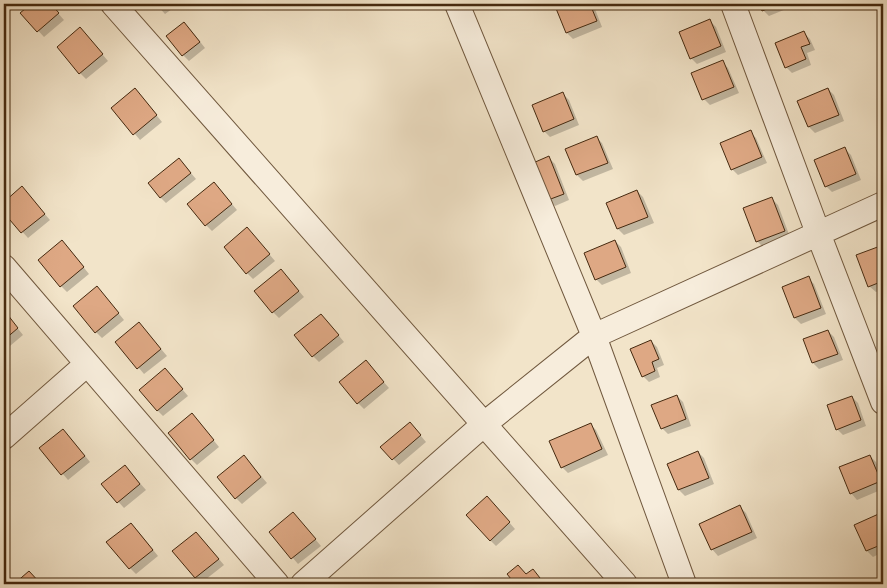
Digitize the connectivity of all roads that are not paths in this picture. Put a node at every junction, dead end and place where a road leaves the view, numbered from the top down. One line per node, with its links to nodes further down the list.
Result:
1 (113, 4): 10 (street)
2 (457, 4): 7 (street)
3 (733, 4): 5 (street)
4 (883, 204): 5 (street)
5 (818, 233): 7 (street); 9 (street)
6 (4, 267): 8 (street)
7 (594, 336): 10 (street); 15 (street)
8 (87, 364): 11 (street); 12 (street)
9 (883, 402)
10 (483, 425): 13 (street); 14 (street)
11 (4, 437)
12 (277, 584)
13 (303, 584)
14 (625, 584)
15 (684, 584)

